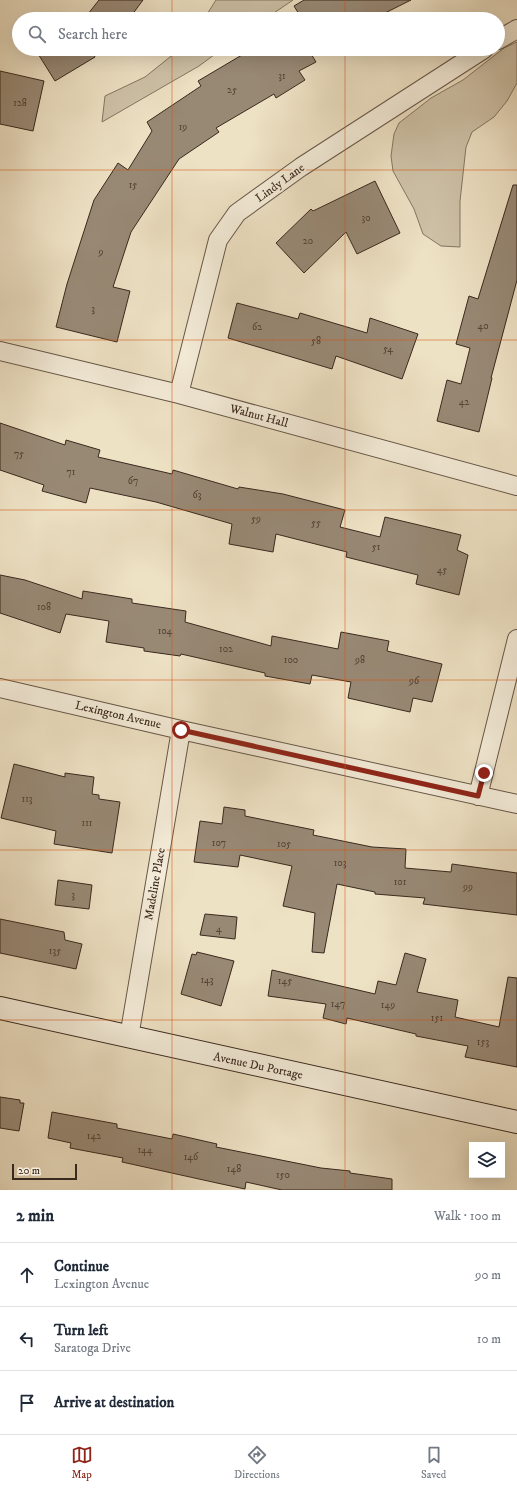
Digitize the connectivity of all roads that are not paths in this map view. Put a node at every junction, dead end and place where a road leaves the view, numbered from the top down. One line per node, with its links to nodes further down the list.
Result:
1 (517, 29): 2 (street)
2 (505, 36)
3 (473, 56): 5 (street, Lindy Lane)
4 (0, 350): 5 (street, Walnut Hall)
5 (179, 394): 6 (street, Walnut Hall)
6 (517, 486)
7 (517, 639): 10 (street)
8 (0, 688): 9 (street, Lexington Avenue)
9 (181, 730): 10 (street, Lexington Avenue); 13 (street, Madeline Place)
10 (478, 796): 11 (street, Lexington Avenue)
11 (517, 804)
12 (0, 1008): 13 (street, Avenue Du Portage)
13 (129, 1038): 14 (street, Avenue Du Portage)
14 (517, 1122)

